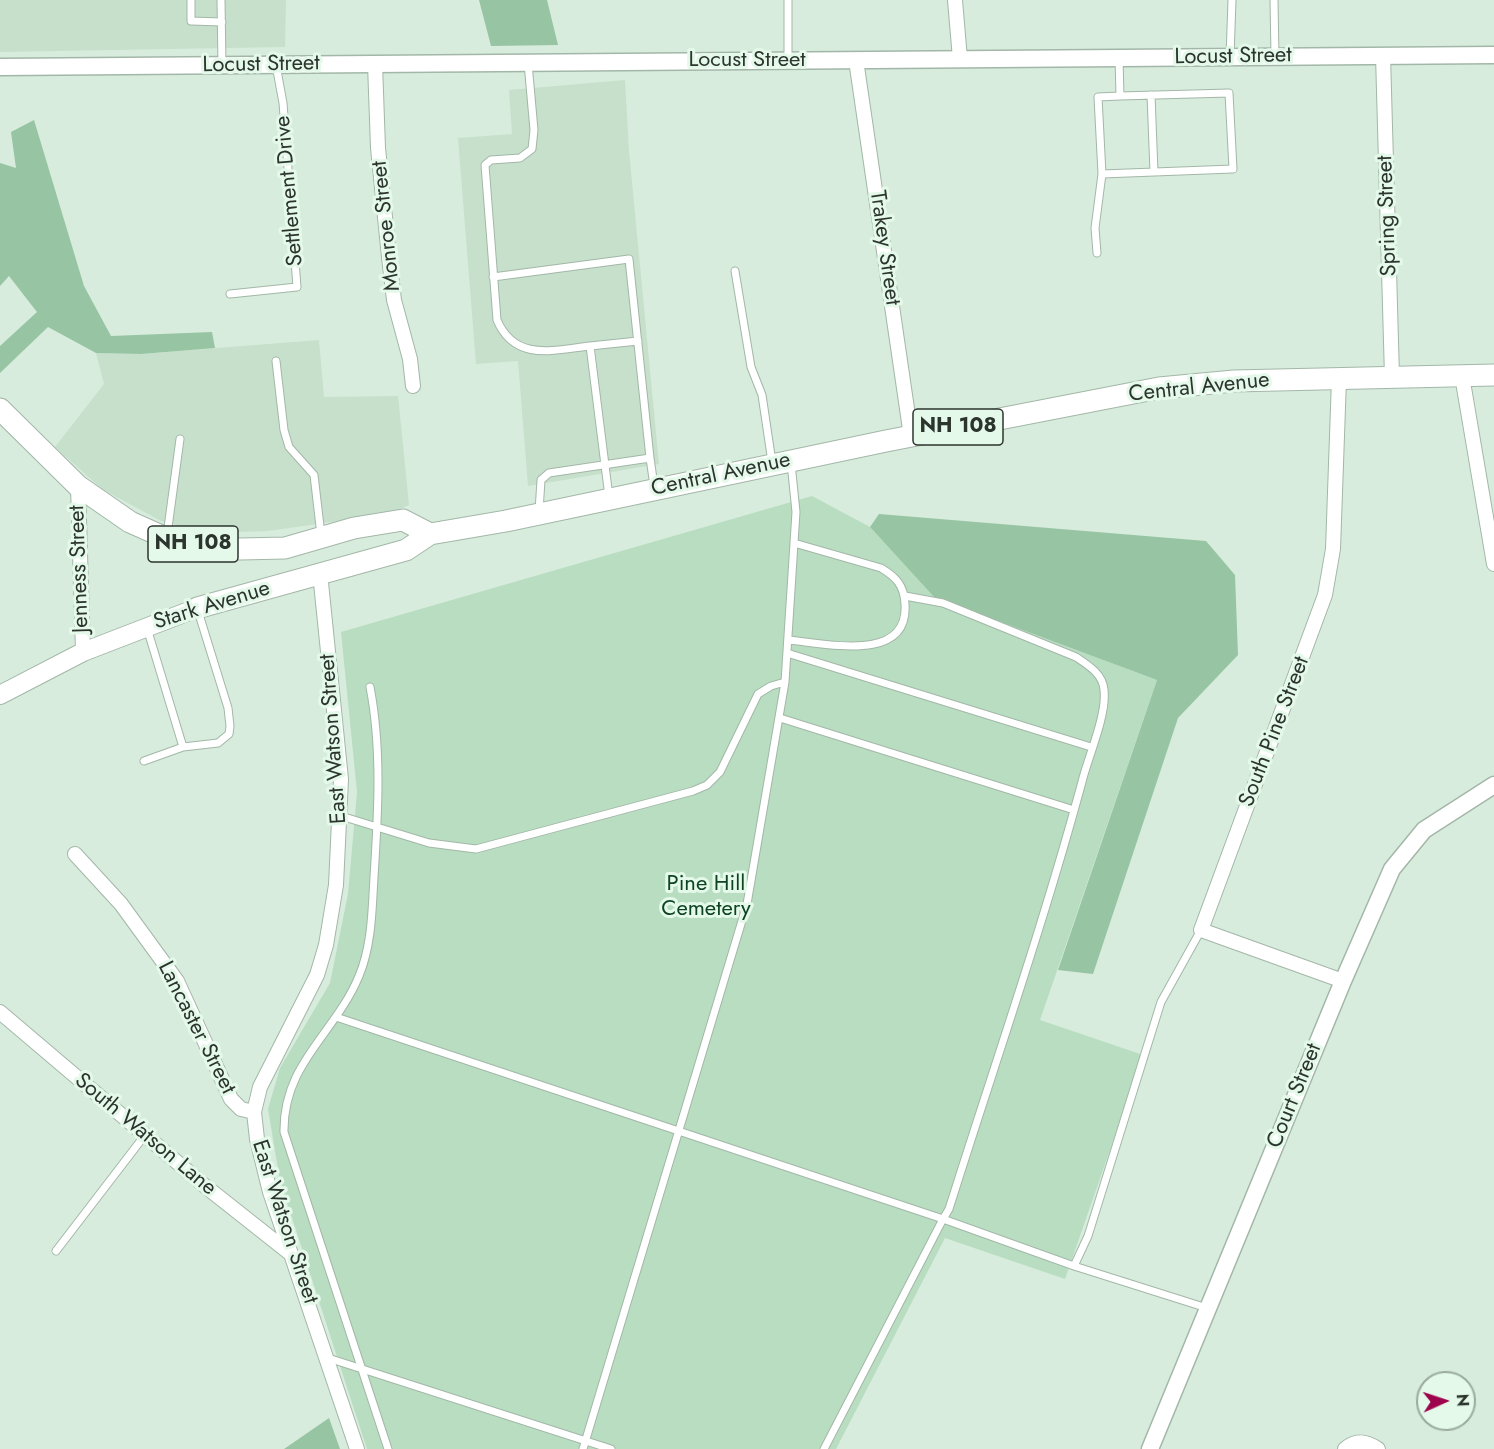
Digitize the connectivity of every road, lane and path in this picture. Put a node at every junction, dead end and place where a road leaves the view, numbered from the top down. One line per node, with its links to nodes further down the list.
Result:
1 (191, 0): 7 (lane)
2 (222, 0): 7 (lane)
3 (788, 0): 13 (lane)
4 (955, 0): 15 (street)
5 (1232, 0): 11 (lane)
6 (1274, 0): 10 (lane)
7 (222, 22): 19 (lane)
8 (1383, 55): 9 (street, Locust Street); 10 (street, Locust Street); 34 (street, Spring Street)
9 (1494, 55)
10 (1275, 56): 11 (street, Locust Street)
11 (1230, 57): 12 (street, Locust Street)
12 (1119, 58): 15 (street, Locust Street); 22 (lane)
13 (788, 60): 14 (street, Locust Street); 16 (street, Locust Street)
14 (856, 60): 15 (street, Locust Street); 38 (street, Trakey Street)
15 (960, 60)
16 (528, 63): 18 (street, Locust Street); 27 (lane)
17 (276, 64): 18 (street, Locust Street); 19 (street, Locust Street); 28 (lane, Settlement Drive)
18 (375, 64): 36 (street, Monroe Street)
19 (222, 65): 20 (street, Locust Street)
20 (0, 67)
21 (1151, 95): 22 (lane); 23 (lane); 23 (lane)
22 (1120, 96): 24 (lane)
23 (1154, 172): 24 (lane)
24 (1102, 174): 25 (lane)
25 (1096, 253)
26 (735, 271): 41 (lane)
27 (493, 277): 29 (lane); 30 (lane)
28 (230, 294)
29 (638, 341): 30 (lane); 40 (lane)
30 (590, 346): 42 (lane)
31 (276, 362): 48 (lane)
32 (1494, 375): 33 (main road, Central Avenue / NH 108)
33 (1462, 376): 34 (main road, Central Avenue / NH 108); 51 (street)
34 (1392, 377): 35 (main road, Central Avenue / NH 108)
35 (1339, 379): 38 (main road, Central Avenue / NH 108); 71 (street, South Pine Street)
36 (413, 386)
37 (0, 409): 43 (main road, NH 108)
38 (911, 436): 41 (main road, Central Avenue / NH 108)
39 (180, 439): 49 (lane)
40 (650, 458): 42 (lane); 44 (lane)
41 (781, 463): 44 (main road, Central Avenue / NH 108); 50 (lane)
42 (605, 465): 45 (lane); 46 (lane)
43 (78, 486): 49 (main road, NH 108); 57 (street, Jenness Street)
44 (655, 489): 45 (main road, Central Avenue / NH 108)
45 (609, 499): 46 (main road, Central Avenue / NH 108)
46 (539, 514): 47 (main road, Central Avenue / NH 108)
47 (430, 534): 48 (main road, NH 108); 52 (main road, Stark Avenue)
48 (321, 537): 49 (main road, NH 108); 52 (main road)
49 (166, 538)
50 (794, 543): 53 (lane); 56 (lane)
51 (1494, 564)
52 (320, 573): 54 (main road, Stark Avenue); 68 (street, East Watson Street)
53 (905, 596): 56 (lane); 64 (lane)
54 (197, 608): 55 (main road, Stark Avenue); 63 (lane)
55 (147, 626): 57 (main road, Stark Avenue); 63 (lane)
56 (788, 640): 58 (lane)
57 (83, 652): 61 (main road, Stark Avenue)
58 (787, 653): 59 (lane); 64 (lane)
59 (785, 682): 62 (lane); 69 (lane)
60 (370, 687): 69 (lane)
61 (0, 695)
62 (780, 718): 67 (lane); 76 (lane)
63 (183, 747): 65 (lane)
64 (1091, 747): 67 (lane)
65 (144, 761)
66 (1494, 785): 72 (street, Court Street)
67 (1074, 810): 78 (lane)
68 (341, 816): 69 (lane); 75 (street, East Watson Street)
69 (377, 827): 74 (lane)
70 (75, 854): 75 (street, Lancaster Street)
71 (1201, 930): 72 (street); 81 (lane)
72 (1342, 981): 82 (street, Court Street)
73 (0, 1012): 77 (street, South Watson Lane)
74 (336, 1017): 76 (lane); 84 (lane)
75 (254, 1112): 80 (street, East Watson Street)
76 (678, 1132): 78 (lane); 85 (lane)
77 (145, 1136): 79 (lane); 80 (street, South Watson Lane)
78 (943, 1219): 81 (lane); 90 (lane)
79 (56, 1251)
80 (292, 1254): 83 (street, East Watson Street)
81 (1074, 1266): 82 (lane)
82 (1207, 1308): 91 (street, Court Street)
83 (328, 1358): 84 (lane); 86 (street, East Watson Street)
84 (363, 1369): 85 (lane); 87 (lane)
85 (585, 1441): 88 (lane); 89 (lane)
86 (357, 1449)
87 (388, 1449)
88 (583, 1449)
89 (610, 1449)
90 (824, 1449)
91 (1150, 1449)
92 (1345, 1449): 93 (street)
93 (1378, 1449)

